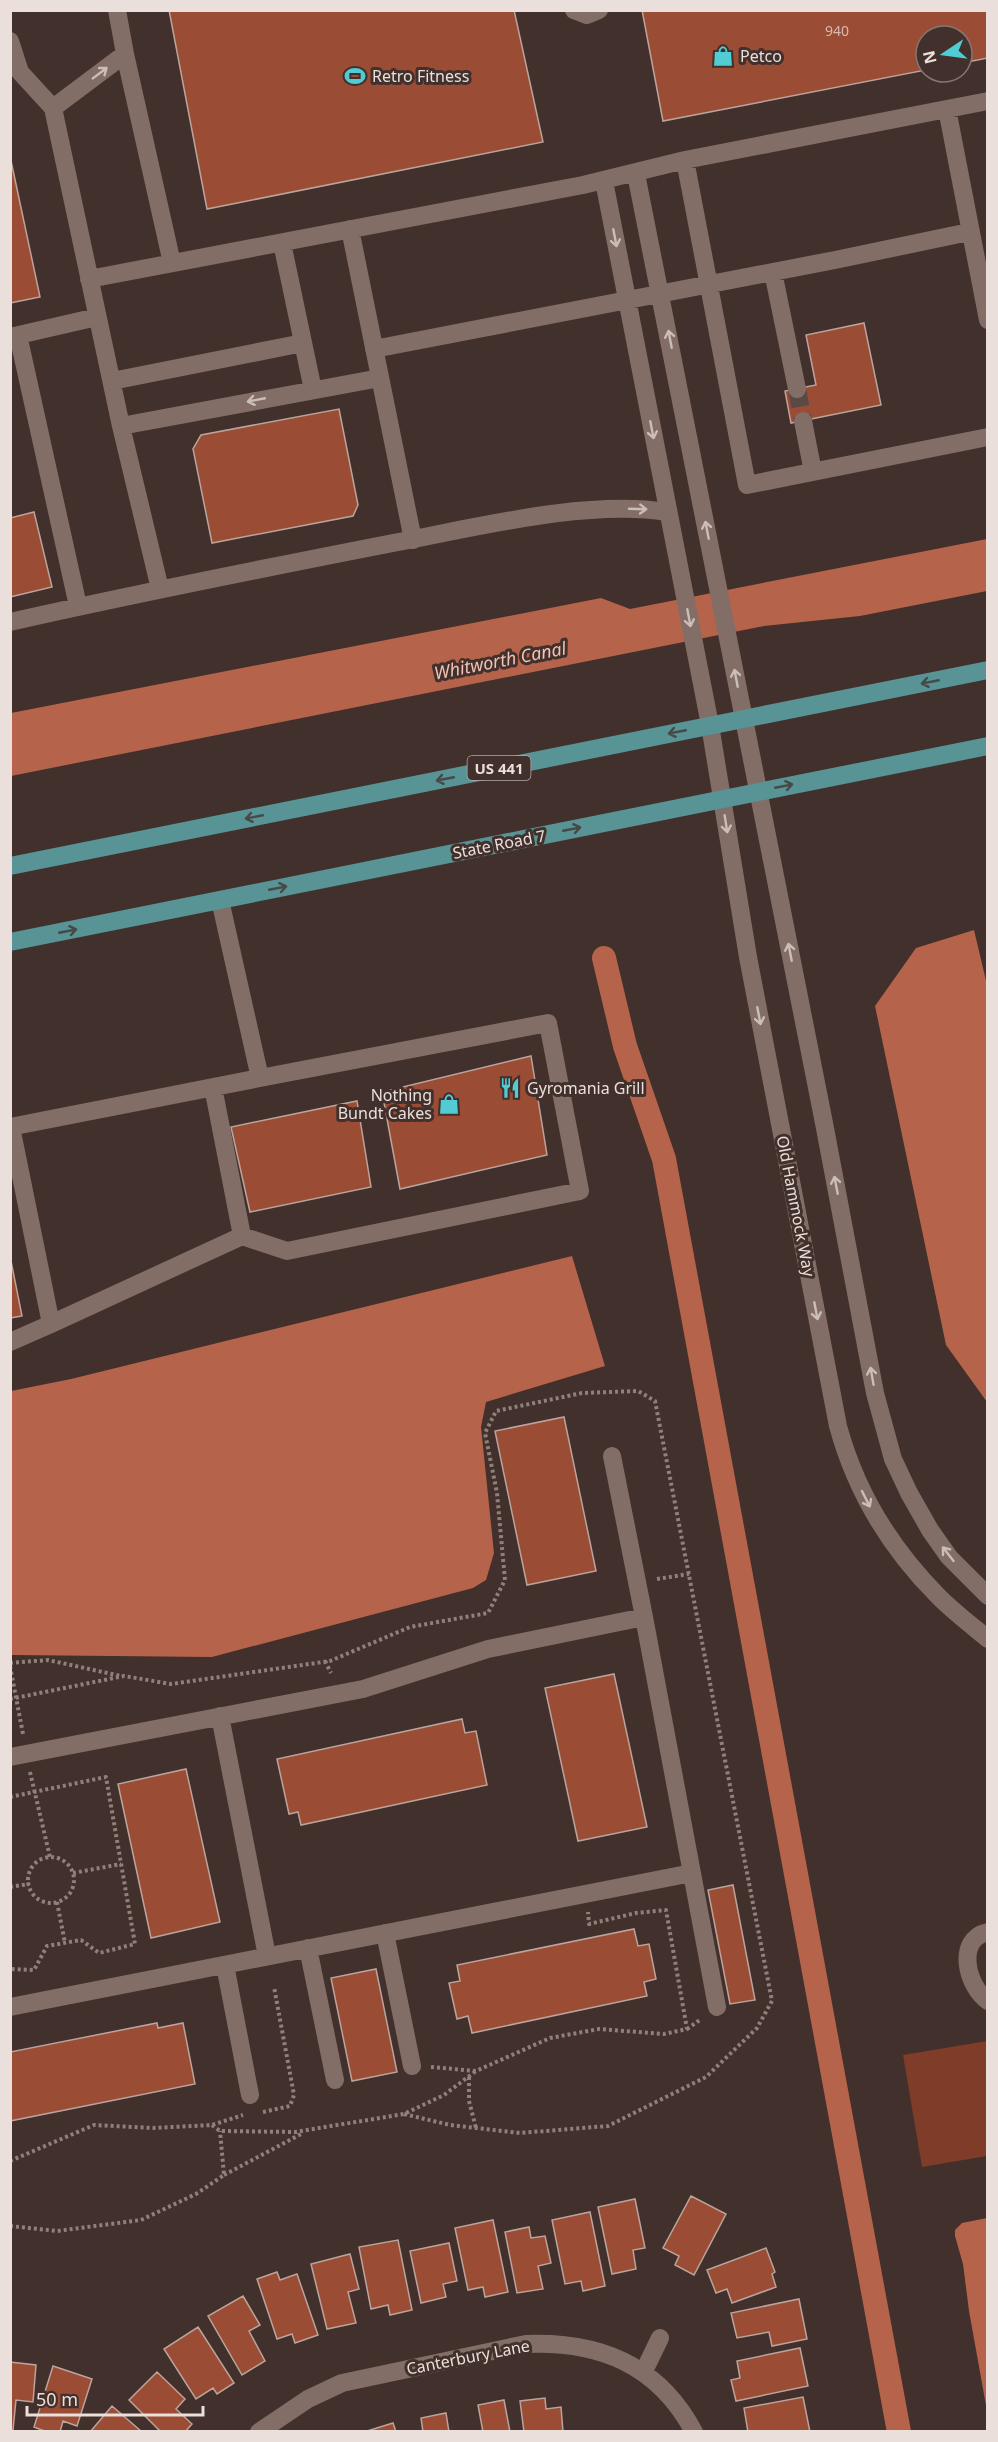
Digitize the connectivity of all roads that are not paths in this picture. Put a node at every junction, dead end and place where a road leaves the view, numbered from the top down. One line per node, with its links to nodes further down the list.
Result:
1 (117, 10): 5 (street)
2 (574, 10): 3 (street)
3 (599, 10)
4 (10, 41): 7 (street)
5 (125, 54): 7 (street, one-way to 5); 15 (street)
6 (987, 101): 8 (street)
7 (53, 108): 17 (street)
8 (947, 110): 9 (street); 13 (street)
9 (685, 160): 10 (street); 18 (street)
10 (636, 174): 11 (street); 19 (street)
11 (604, 181): 12 (street); 20 (street, Old Hammock Way, one-way to 20)
12 (350, 229): 14 (street); 25 (street)
13 (969, 231): 16 (street); 22 (street)
14 (282, 243): 15 (street); 24 (street)
15 (172, 263): 17 (street)
16 (773, 272): 18 (street); 28 (street)
17 (89, 279): 21 (street)
18 (708, 285): 19 (street); 33 (street)
19 (661, 294): 20 (street); 40 (street, one-way to 19)
20 (627, 301): 25 (street); 34 (street, Old Hammock Way, one-way to 34)
21 (97, 317): 23 (street); 27 (street)
22 (987, 320)
23 (14, 336): 37 (street)
24 (303, 343): 27 (street); 29 (street)
25 (374, 349): 26 (street)
26 (380, 378): 29 (street); 35 (street)
27 (112, 381): 31 (street)
28 (797, 389)
29 (313, 390): 31 (street, one-way to 31)
30 (803, 420): 33 (street)
31 (121, 426): 36 (street)
32 (987, 437): 33 (street)
33 (813, 472)
34 (667, 512): 35 (street, one-way to 34); 41 (street, Old Hammock Way, one-way to 41)
35 (413, 540): 36 (street)
36 (160, 589): 37 (street)
37 (78, 606): 38 (street)
38 (10, 622)
39 (987, 670): 40 (main road, US 441, one-way to 40)
40 (744, 718): 41 (main road, US 441); 43 (street)
41 (710, 725): 44 (street, Old Hammock Way); 45 (main road, US 441, one-way to 45)
42 (987, 746): 43 (main road, State Road 7, one-way to 42)
43 (758, 791): 44 (main road, State Road 7); 55 (street, one-way to 43)
44 (722, 799): 46 (main road, State Road 7, one-way to 44); 57 (street, Old Hammock Way, one-way to 57)
45 (10, 866)
46 (220, 900): 47 (main road, State Road 7, one-way to 46); 48 (street)
47 (10, 942)
48 (260, 1078): 49 (street); 51 (street)
49 (213, 1087): 50 (street); 51 (street)
50 (11, 1127): 52 (street)
51 (242, 1236): 52 (street)
52 (51, 1324): 53 (street)
53 (10, 1342)
54 (612, 1456): 56 (street)
55 (987, 1596)
56 (645, 1617): 58 (street); 60 (street)
57 (987, 1639)
58 (220, 1716): 59 (street); 64 (street)
59 (10, 1757)
60 (692, 1873): 62 (street); 68 (street)
61 (987, 1932): 66 (street)
62 (385, 1933): 63 (street); 69 (street)
63 (308, 1948): 64 (street); 70 (street)
64 (267, 1956): 65 (street)
65 (225, 1965): 67 (street); 71 (street)
66 (987, 2001)
67 (10, 2007)
68 (717, 2007)
69 (412, 2066)
70 (335, 2080)
71 (250, 2095)
72 (660, 2338): 73 (street)
73 (644, 2373): 74 (street, Canterbury Lane); 75 (street, Canterbury Lane)
74 (259, 2432)
75 (694, 2432)

